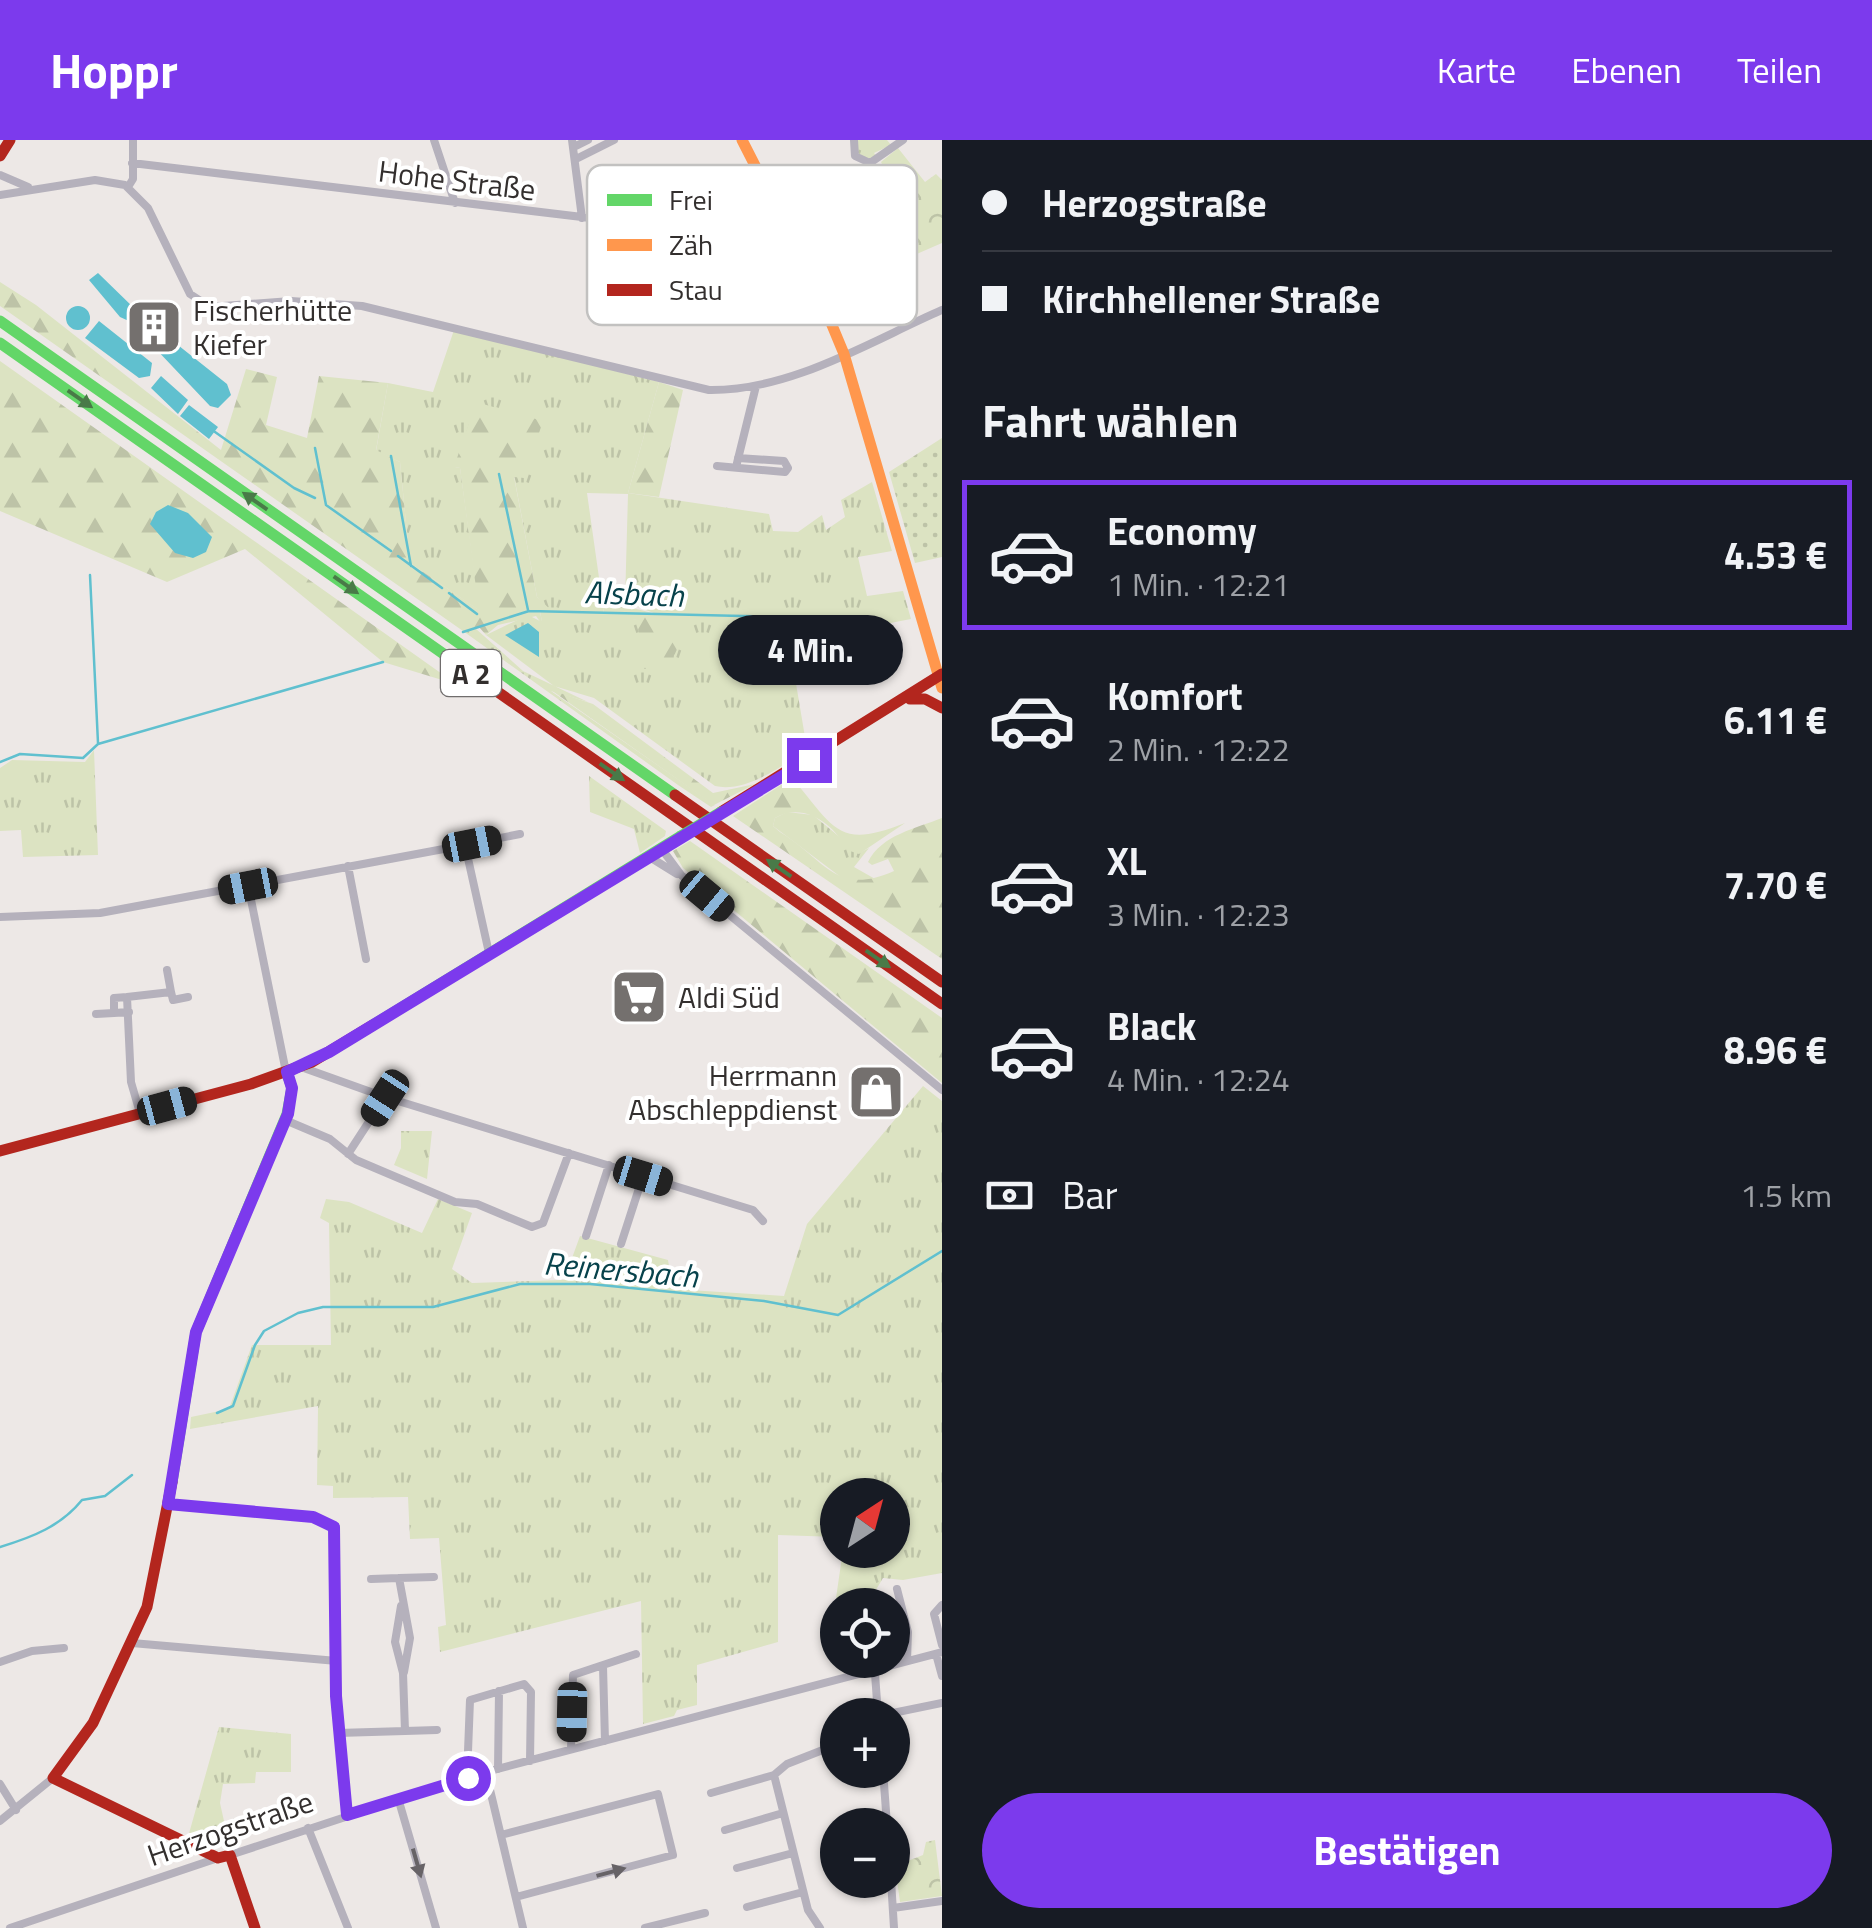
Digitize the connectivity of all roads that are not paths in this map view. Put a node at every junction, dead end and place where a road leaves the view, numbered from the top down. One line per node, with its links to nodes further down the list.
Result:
1 (10, 140): 10 (main road)
2 (132, 140): 12 (street)
3 (434, 140): 20 (street)
4 (588, 140): 9 (street)
5 (614, 140): 11 (street)
6 (742, 140): 13 (main road)
7 (854, 140): 8 (street)
8 (904, 140)
9 (573, 144): 11 (street)
10 (0, 156)
11 (576, 159): 21 (street)
12 (132, 163): 15 (street); 20 (street, Hohe Straße)
13 (755, 165)
14 (0, 174): 17 (street)
15 (128, 186): 17 (street); 30 (street)
16 (0, 187): 18 (street)
17 (32, 188): 18 (street)
18 (16, 191): 19 (street)
19 (0, 195)
20 (455, 202): 21 (street, Hohe Straße)
21 (582, 218): 22 (street, Hohe Straße)
22 (587, 218)
23 (942, 310): 25 (street)
24 (0, 321): 47 (main road, A 2, one-way to 24)
25 (917, 321)
26 (831, 325): 29 (main road)
27 (909, 325): 29 (street)
28 (0, 342): 51 (main road, A 2, one-way to 51)
29 (844, 354): 30 (street); 33 (main road)
30 (756, 386): 31 (street)
31 (737, 463): 31 (street); 32 (street)
32 (717, 466)
33 (941, 680): 34 (main road)
34 (906, 700): 35 (main road); 38 (main road, bridge)
35 (942, 708)
36 (520, 834): 37 (street)
37 (465, 846): 40 (street); 44 (street)
38 (661, 848): 39 (main road); 41 (street)
39 (648, 856): 41 (street); 44 (main road)
40 (348, 866): 42 (street); 45 (street)
41 (681, 876): 57 (street)
42 (248, 886): 43 (street); 56 (street)
43 (0, 917)
44 (488, 954): 55 (main road)
45 (366, 959)
46 (166, 970): 48 (street)
47 (942, 982)
48 (171, 992): 49 (street); 50 (street)
49 (127, 997): 52 (street); 53 (street)
50 (188, 997)
51 (942, 1004)
52 (129, 1012): 53 (street); 59 (street)
53 (114, 1013): 54 (street)
54 (96, 1014)
55 (302, 1067): 56 (main road); 58 (street)
56 (287, 1072): 59 (main road); 60 (main road)
57 (942, 1090)
58 (385, 1098): 62 (street); 63 (street)
59 (140, 1113): 61 (main road)
60 (285, 1120): 63 (street); 69 (main road)
61 (0, 1151)
62 (569, 1153): 63 (street); 64 (street)
63 (348, 1154)
64 (608, 1165): 65 (street); 67 (street)
65 (643, 1176): 66 (street); 68 (street)
66 (764, 1221)
67 (586, 1236)
68 (620, 1244)
69 (168, 1504): 75 (main road); 80 (street)
70 (434, 1577): 71 (street)
71 (399, 1578): 72 (street); 74 (street)
72 (371, 1579)
73 (942, 1605): 77 (street)
74 (402, 1606): 83 (street); 83 (street)
75 (132, 1643): 80 (street); 99 (main road)
76 (64, 1648): 81 (street)
77 (940, 1650): 79 (street, Herzogstraße); 84 (street)
78 (636, 1654): 82 (street)
79 (910, 1660)
80 (336, 1661): 91 (street)
81 (0, 1662)
82 (603, 1666): 92 (street); 93 (street)
83 (403, 1673): 90 (street)
84 (942, 1676)
85 (825, 1678): 92 (street, Herzogstraße)
86 (500, 1691): 95 (street); 96 (street); 100 (street)
87 (942, 1702): 88 (street)
88 (910, 1709)
89 (436, 1730): 90 (street)
90 (405, 1731): 91 (street)
91 (338, 1732): 106 (street)
92 (604, 1740): 93 (street, Herzogstraße)
93 (571, 1749): 95 (street, Herzogstraße)
94 (820, 1751): 98 (street)
95 (530, 1761): 96 (street, Herzogstraße)
96 (498, 1769): 97 (street, Herzogstraße)
97 (486, 1773): 100 (street, Herzogstraße); 110 (street)
98 (774, 1775): 102 (street); 105 (street)
99 (53, 1778): 104 (street); 112 (main road)
100 (468, 1778): 103 (street, Herzogstraße)
101 (0, 1784): 104 (street)
102 (711, 1793)
103 (398, 1798): 106 (street, Herzogstraße); 124 (street, one-way to 124)
104 (16, 1810): 107 (street)
105 (783, 1814): 109 (street); 111 (street)
106 (347, 1815): 108 (street, Herzogstraße)
107 (0, 1821)
108 (308, 1828): 112 (street, Herzogstraße); 123 (street)
109 (726, 1830)
110 (502, 1836): 115 (street); 115 (street, one-way to 110)
111 (793, 1853): 113 (street); 114 (street)
112 (224, 1856): 121 (street, Herzogstraße); 122 (main road)
113 (737, 1868)
114 (803, 1892): 118 (street); 127 (street)
115 (516, 1897): 125 (street)
116 (892, 1898): 119 (street)
117 (942, 1901): 119 (street)
118 (747, 1907)
119 (893, 1908): 128 (street)
120 (704, 1913): 126 (street)
121 (10, 1928)
122 (255, 1928)
123 (348, 1928)
124 (436, 1928)
125 (522, 1928)
126 (645, 1928)
127 (820, 1928)
128 (894, 1928)

